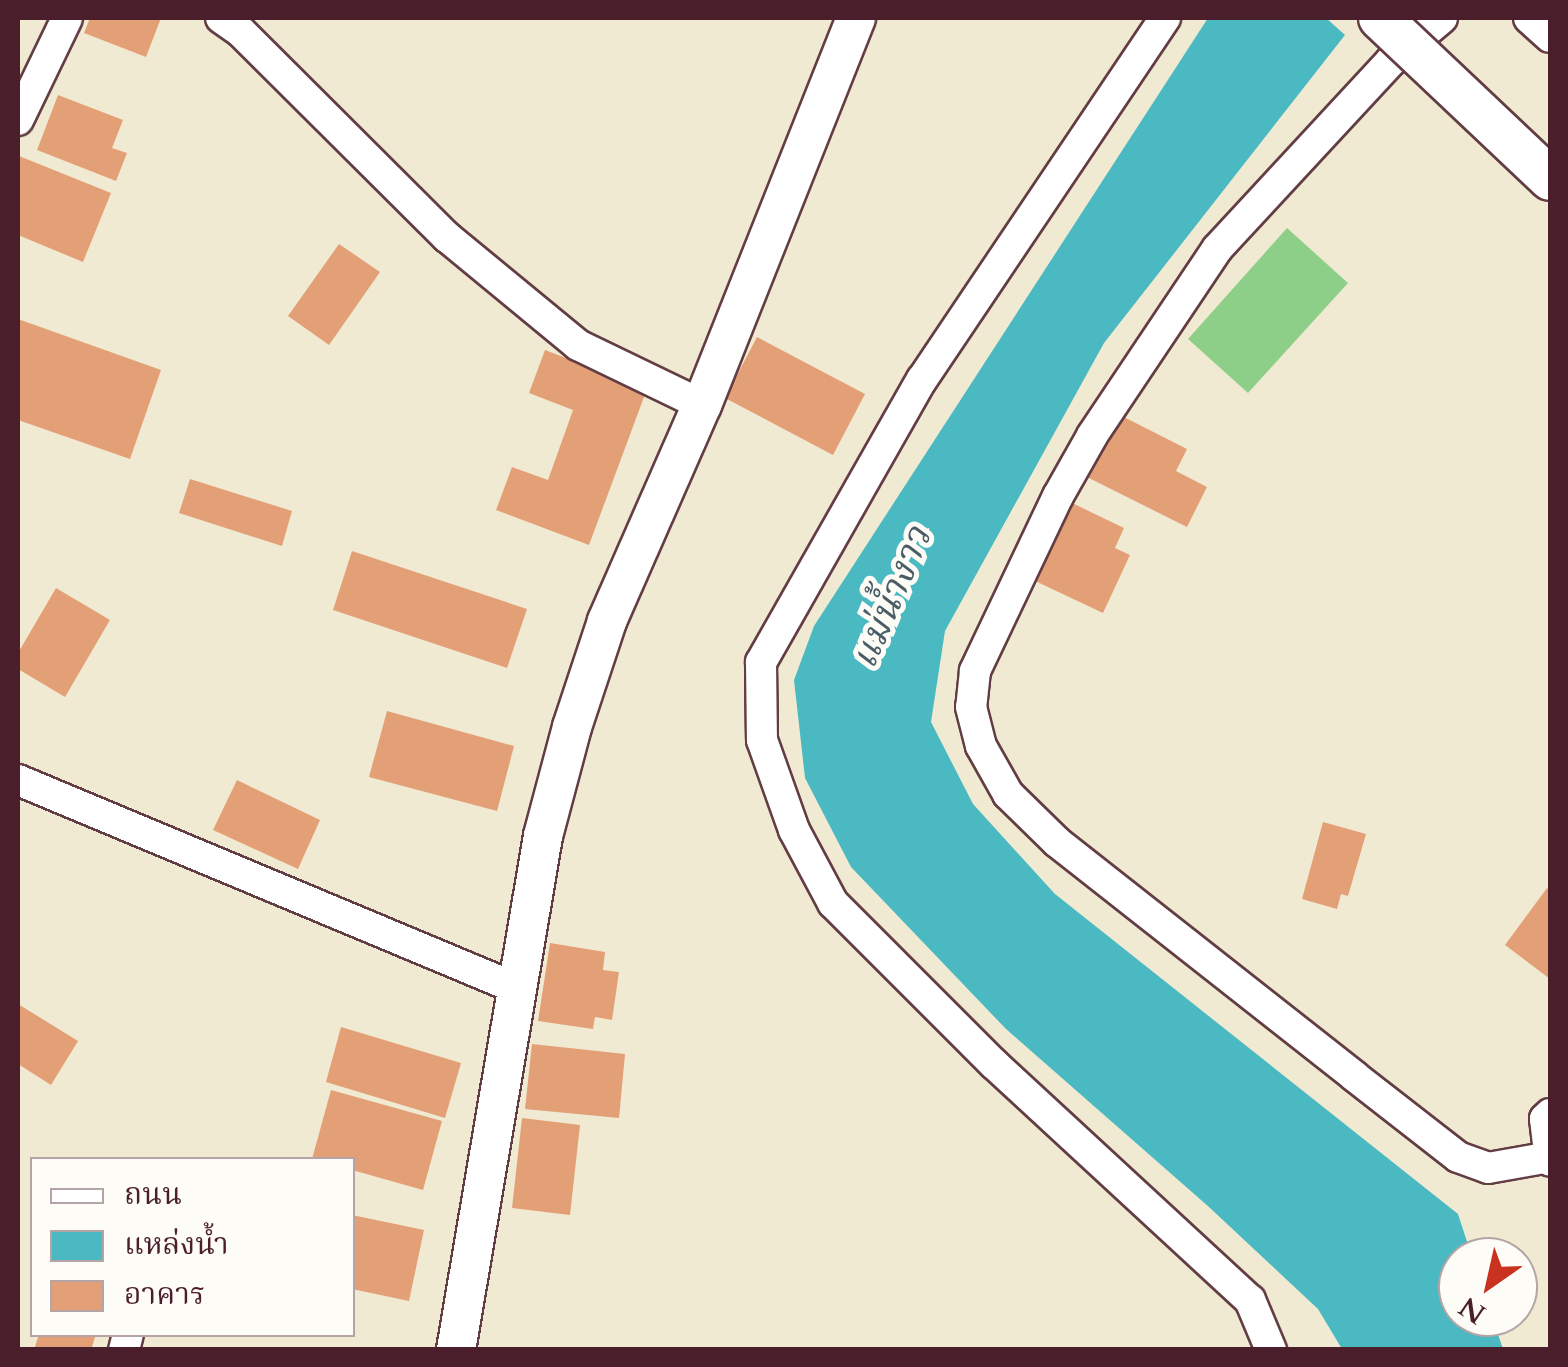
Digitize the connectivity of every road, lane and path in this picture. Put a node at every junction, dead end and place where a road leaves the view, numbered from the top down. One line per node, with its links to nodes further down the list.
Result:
1 (67, 18): 9 (street)
2 (221, 18): 11 (street)
3 (856, 18): 11 (street)
4 (1165, 18): 17 (street)
5 (1380, 18): 10 (main road, bridge)
6 (1442, 18): 15 (street)
7 (1529, 18): 8 (street)
8 (1550, 38)
9 (18, 120)
10 (1550, 178)
11 (702, 405): 13 (street)
12 (18, 780): 13 (street)
13 (518, 989): 16 (street)
14 (1550, 1114): 15 (street)
15 (1550, 1159)
16 (456, 1350)
17 (1271, 1350)

